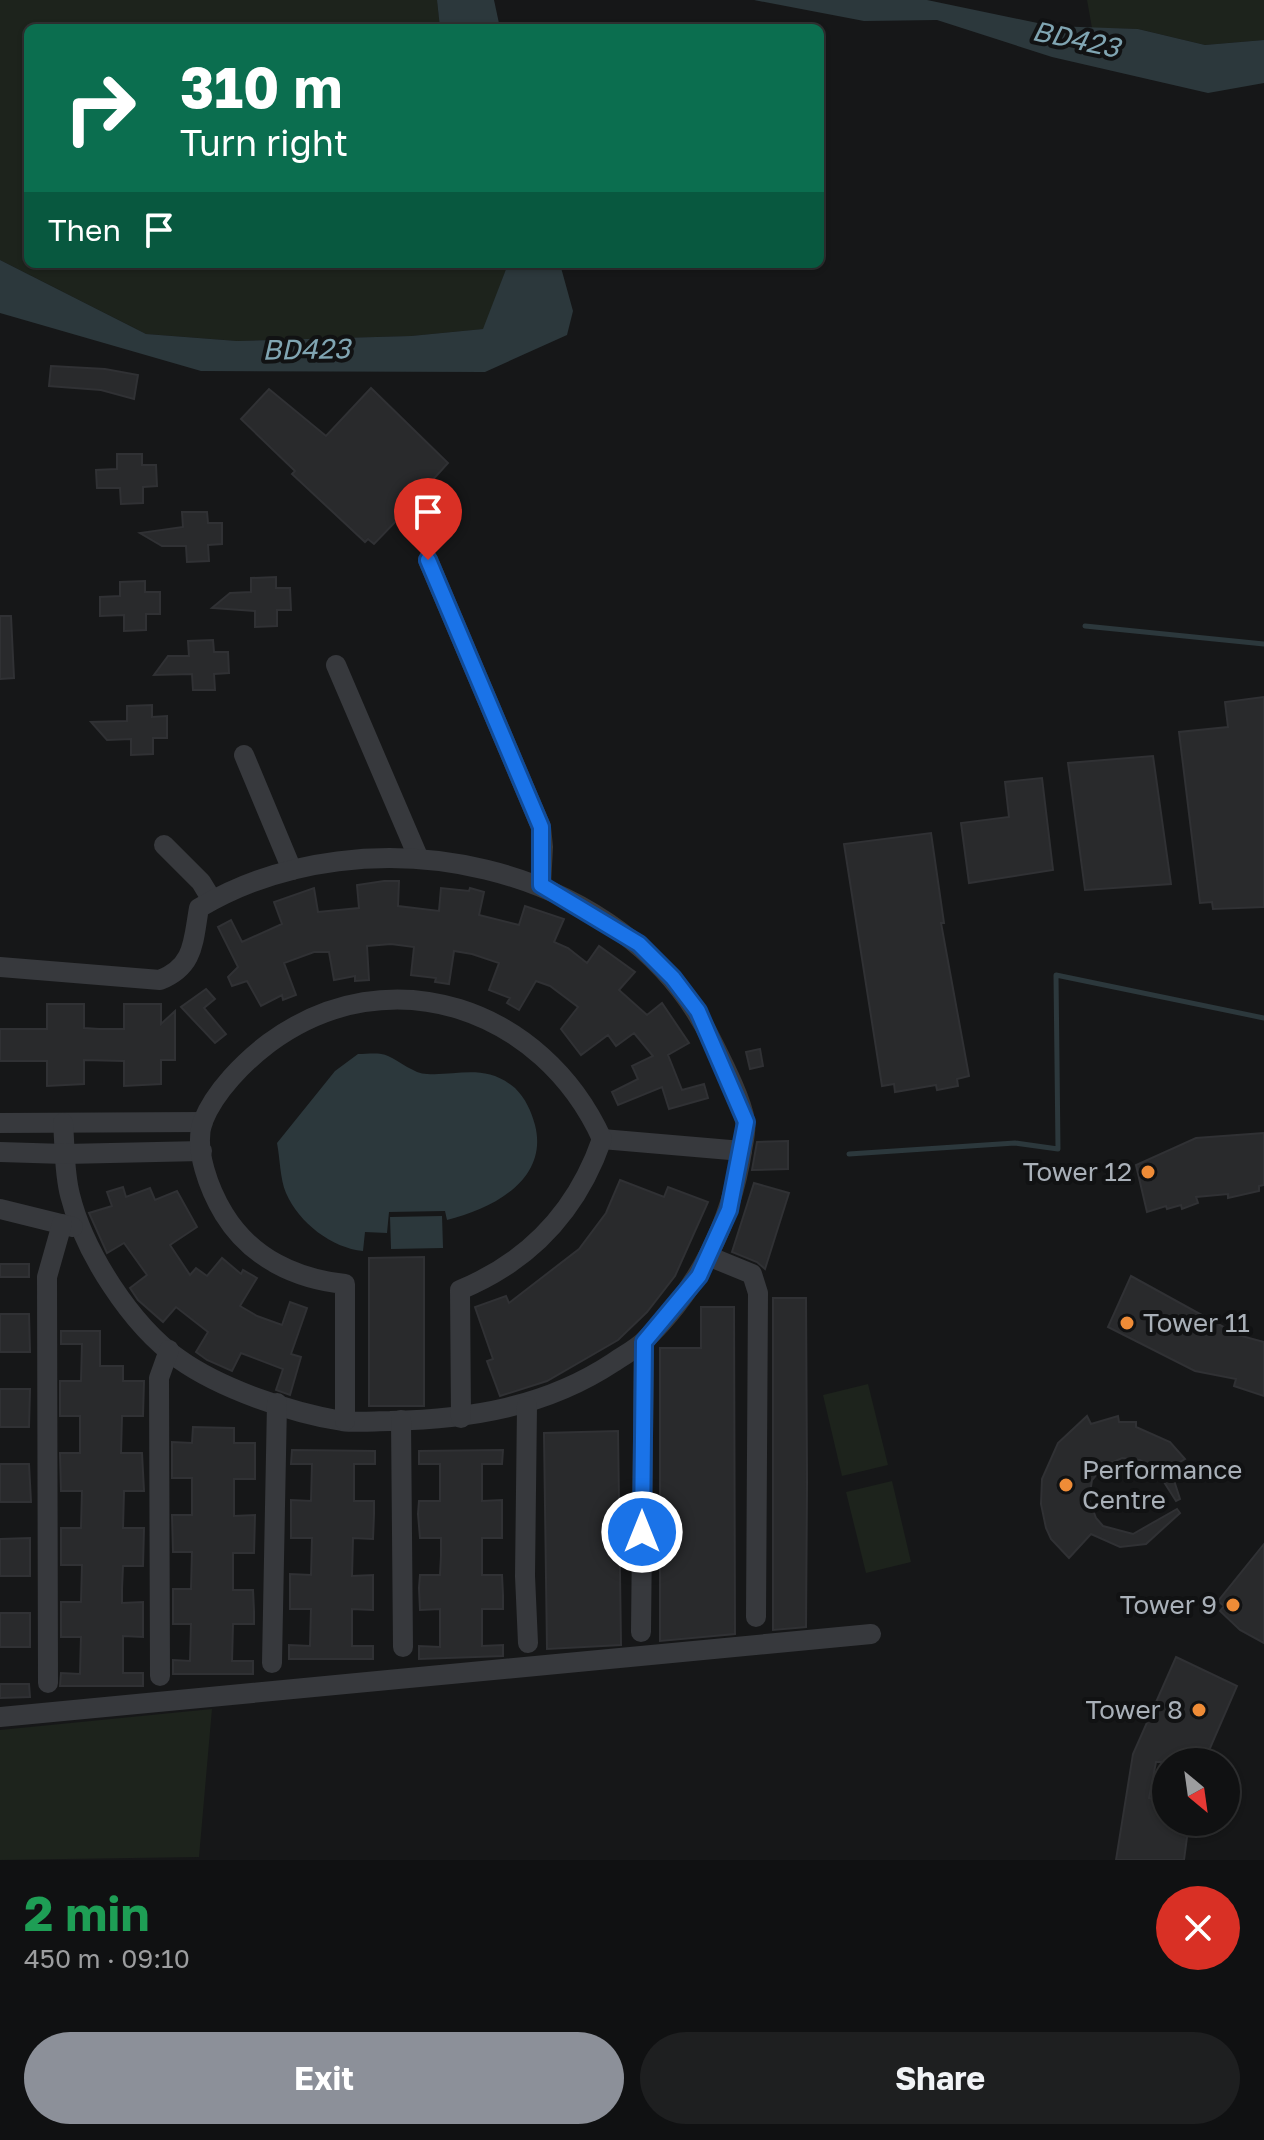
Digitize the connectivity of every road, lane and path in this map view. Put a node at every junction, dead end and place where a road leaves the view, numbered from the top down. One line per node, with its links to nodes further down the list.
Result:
1 (428, 560): 7 (street)
2 (336, 665): 5 (street)
3 (244, 755): 6 (street)
4 (164, 845): 8 (street)
5 (419, 859): 6 (street); 7 (street)
6 (292, 870): 8 (street)
7 (541, 885): 15 (street)
8 (212, 900): 9 (street)
9 (0, 967)
10 (203, 1122): 12 (street); 13 (street); 14 (street)
11 (0, 1123): 12 (street)
12 (63, 1123): 17 (street)
13 (602, 1139): 15 (street); 25 (street)
14 (202, 1151): 17 (street); 27 (street)
15 (742, 1151): 20 (street)
16 (0, 1152): 17 (street)
17 (65, 1154): 19 (street)
18 (0, 1209): 19 (street)
19 (71, 1226): 22 (street); 35 (street)
20 (708, 1256): 21 (street); 28 (street)
21 (644, 1342): 24 (street); 29 (street)
22 (169, 1350): 23 (street); 34 (street)
23 (277, 1403): 27 (street); 33 (street)
24 (527, 1406): 25 (street); 31 (street)
25 (461, 1418): 26 (street)
26 (401, 1420): 27 (street); 32 (street)
27 (345, 1421)
28 (756, 1617)
29 (641, 1632)
30 (871, 1634): 36 (street)
31 (528, 1643)
32 (403, 1647)
33 (272, 1663)
34 (160, 1676)
35 (48, 1683)
36 (0, 1717)

